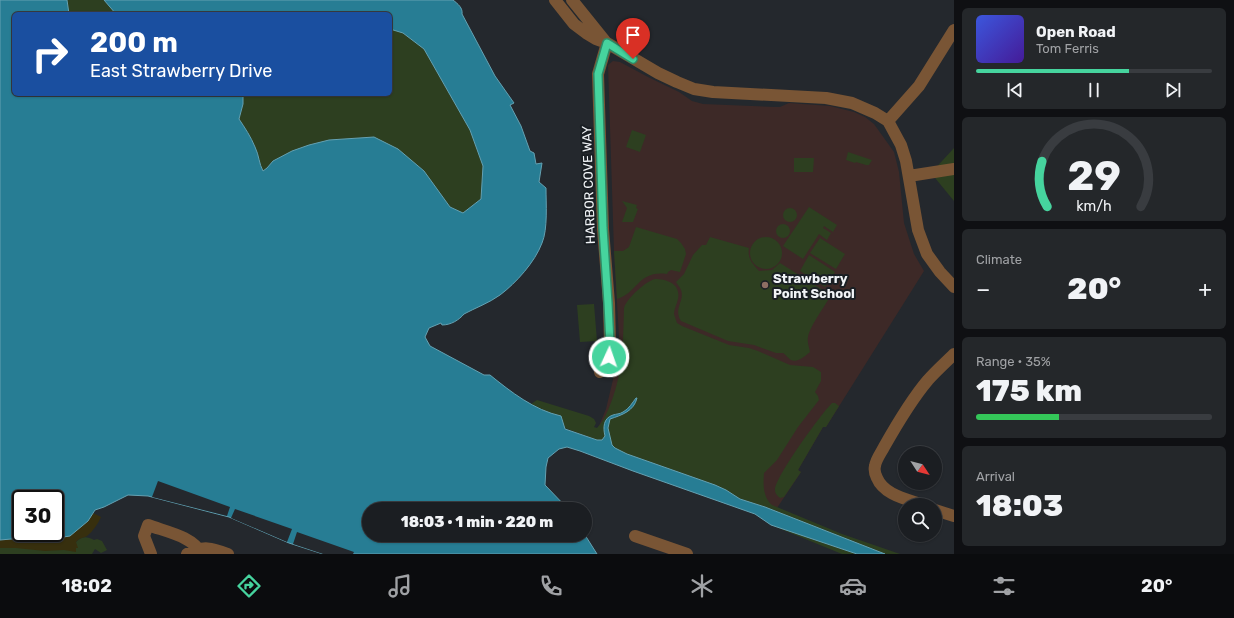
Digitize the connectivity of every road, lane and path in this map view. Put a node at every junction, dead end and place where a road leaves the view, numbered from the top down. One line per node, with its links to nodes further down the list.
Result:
1 (555, 0): 4 (street)
2 (572, 0): 4 (street)
3 (954, 30): 5 (street)
4 (607, 43): 5 (street); 10 (street, HARBOR COVE WAY)
5 (888, 121): 7 (street)
6 (954, 169): 7 (street)
7 (910, 176): 8 (street)
8 (954, 287)
9 (954, 354): 11 (street)
10 (600, 372)
11 (904, 498)
12 (942, 512): 13 (street)
13 (954, 516)
14 (635, 536): 19 (street)
15 (201, 552): 16 (street); 17 (street); 18 (street)
16 (151, 554)
17 (187, 554)
18 (228, 554)
19 (687, 554)

